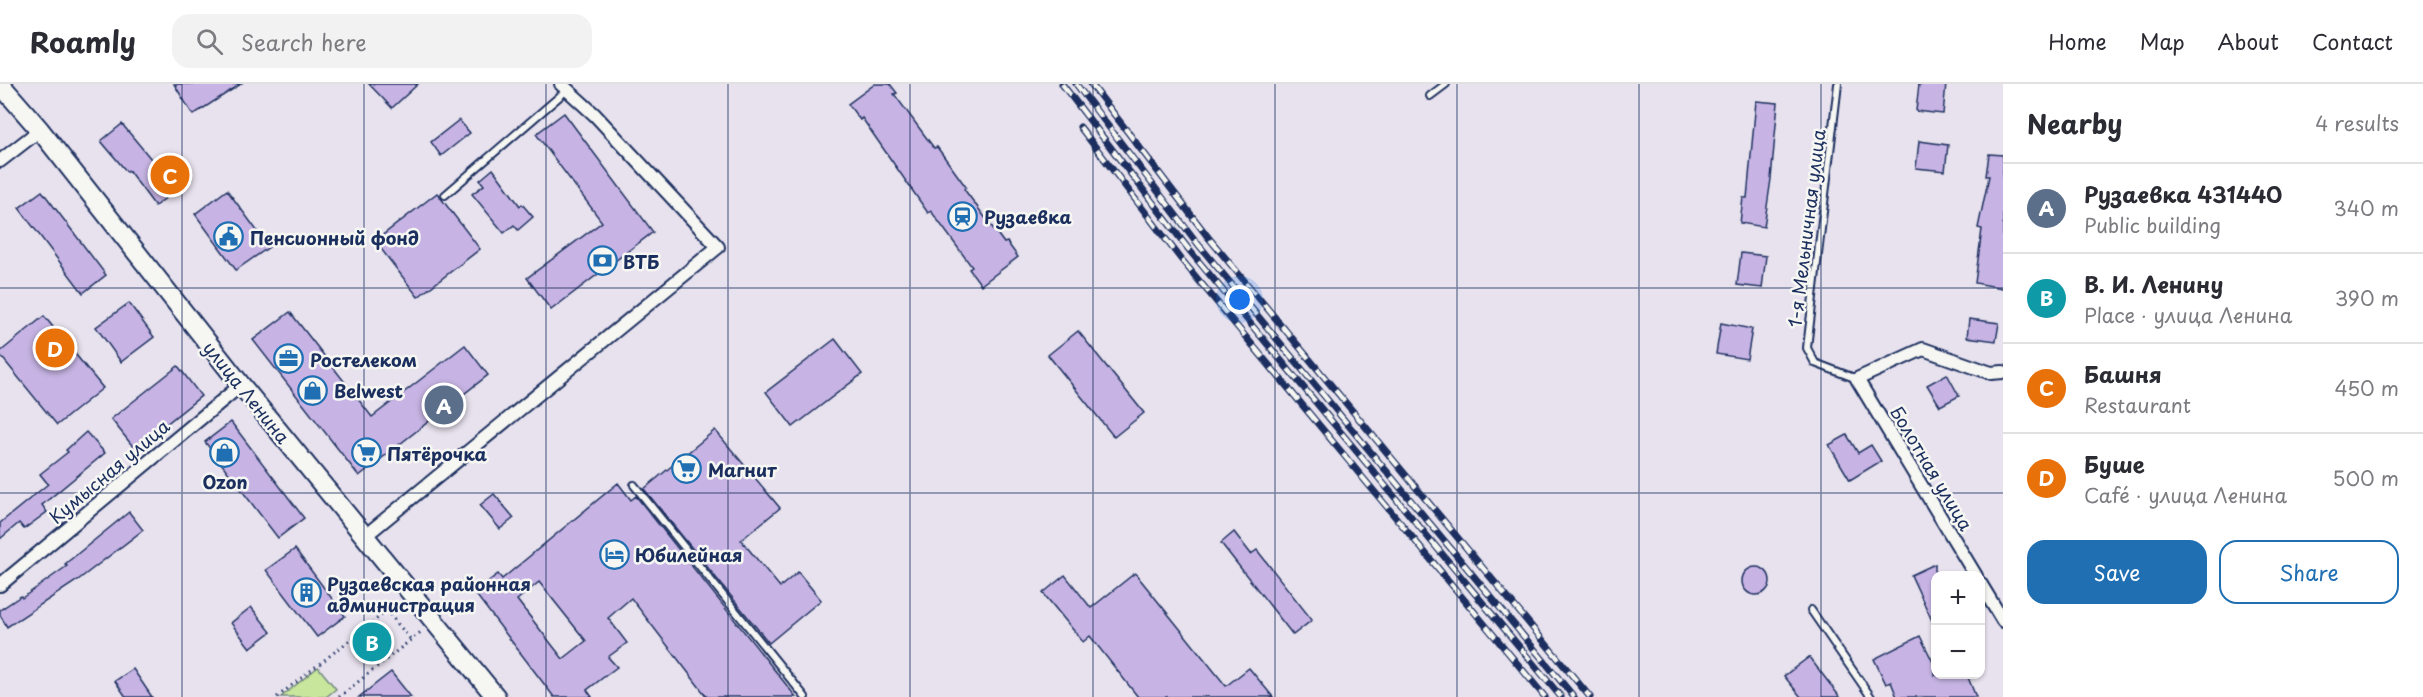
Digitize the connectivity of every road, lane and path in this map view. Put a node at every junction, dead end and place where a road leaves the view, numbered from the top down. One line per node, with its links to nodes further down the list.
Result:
1 (0, 84): 6 (street, улица Ленина)
2 (1446, 84): 5 (lane)
3 (1838, 84): 10 (lane, 1-я Мельничная улица)
4 (564, 87): 8 (lane); 13 (street)
5 (1430, 96)
6 (40, 130): 7 (street); 11 (street, улица Ленина)
7 (0, 161)
8 (445, 195)
9 (2003, 372): 10 (street)
10 (1857, 379): 14 (street, Болотная улица)
11 (241, 386): 13 (street, улица Ленина); 15 (street, Кумысная улица)
12 (634, 485): 24 (lane)
13 (365, 536): 19 (street, улица Ленина)
14 (1973, 571)
15 (0, 585)
16 (1985, 591): 18 (street)
17 (1811, 609): 25 (lane)
18 (2003, 621)
19 (434, 622): 20 (path); 23 (street, улица Ленина)
20 (411, 640): 21 (path); 22 (path)
21 (277, 697)
22 (339, 697)
23 (496, 697)
24 (805, 697)
25 (1871, 697)

